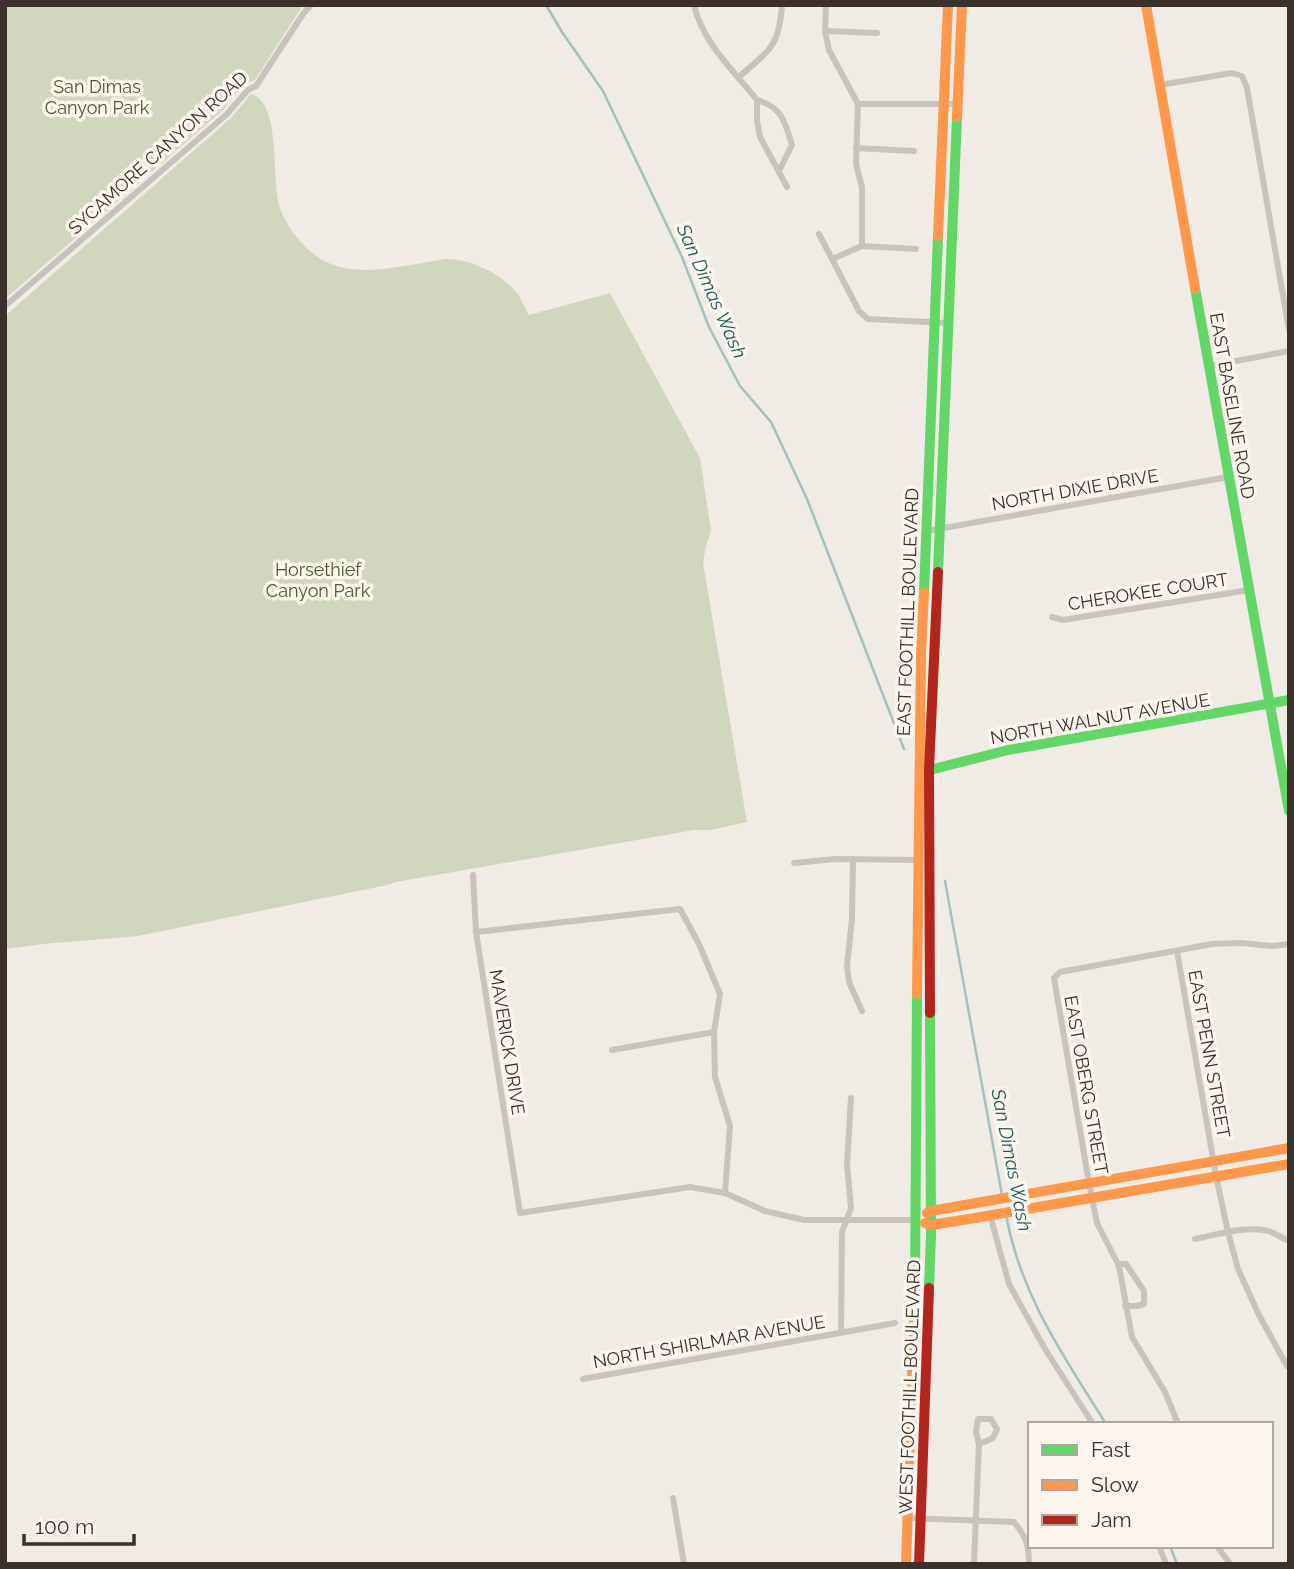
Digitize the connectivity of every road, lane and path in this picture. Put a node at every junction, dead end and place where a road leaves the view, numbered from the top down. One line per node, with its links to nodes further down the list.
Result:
1 (311, 5): 24 (street, SYCAMORE CANYON ROAD)
2 (694, 5): 10 (street)
3 (782, 5): 10 (street)
4 (826, 5): 8 (street)
5 (948, 5): 14 (main road, EAST FOOTHILL BOULEVARD)
6 (962, 5): 15 (main road, EAST FOOTHILL BOULEVARD)
7 (1146, 5): 11 (main road, EAST BASELINE ROAD)
8 (825, 31): 9 (street); 13 (street)
9 (877, 33)
10 (739, 77): 12 (street)
11 (1160, 85): 27 (street); 29 (main road, EAST BASELINE ROAD)
12 (757, 100): 18 (street); 18 (street)
13 (858, 104): 14 (street); 16 (street)
14 (943, 104): 15 (street); 25 (main road, EAST FOOTHILL BOULEVARD)
15 (957, 104): 26 (main road, EAST FOOTHILL BOULEVARD)
16 (856, 149): 17 (street); 21 (street)
17 (914, 152)
18 (779, 171): 19 (street)
19 (787, 187)
20 (819, 233): 23 (street)
21 (862, 246): 22 (street); 23 (street)
22 (916, 249)
23 (832, 259): 25 (street)
24 (5, 306)
25 (935, 323): 26 (street); 32 (main road, EAST FOOTHILL BOULEVARD)
26 (947, 323): 31 (main road, EAST FOOTHILL BOULEVARD)
27 (1289, 330)
28 (1289, 351): 29 (street)
29 (1209, 366): 30 (main road, EAST BASELINE ROAD)
30 (1228, 477): 31 (street, NORTH DIXIE DRIVE); 33 (main road, EAST BASELINE ROAD)
31 (939, 528): 32 (street, NORTH DIXIE DRIVE); 37 (main road, EAST FOOTHILL BOULEVARD)
32 (927, 531): 37 (main road, EAST FOOTHILL BOULEVARD)
33 (1249, 590): 34 (street, CHEROKEE COURT); 36 (main road, EAST BASELINE ROAD)
34 (1052, 617)
35 (1289, 700): 36 (main road, NORTH WALNUT AVENUE)
36 (1270, 704): 37 (main road, NORTH WALNUT AVENUE); 38 (main road, EAST BASELINE ROAD)
37 (924, 771): 41 (main road, EAST FOOTHILL BOULEVARD)
38 (1287, 788): 39 (main road, EAST BASELINE ROAD)
39 (1289, 811)
40 (853, 859): 41 (street); 42 (street); 47 (street)
41 (923, 860): 58 (main road, EAST FOOTHILL BOULEVARD); 61 (main road, EAST FOOTHILL BOULEVARD)
42 (794, 863)
43 (473, 875): 44 (street, MAVERICK DRIVE)
44 (475, 932): 48 (street); 56 (street, MAVERICK DRIVE)
45 (1289, 944): 46 (street)
46 (1177, 951): 52 (street, EAST PENN STREET); 55 (street, EAST OBERG STREET)
47 (862, 1011)
48 (714, 1032): 49 (street); 56 (street)
49 (612, 1049)
50 (850, 1098): 60 (street, NORTH SHIRLMAR AVENUE)
51 (1289, 1148): 52 (main road)
52 (1214, 1161): 54 (street, EAST PENN STREET); 55 (main road)
53 (1289, 1164): 54 (main road)
54 (1216, 1175): 57 (main road); 63 (street, EAST PENN STREET)
55 (1089, 1183): 57 (street, EAST OBERG STREET); 58 (main road)
56 (725, 1193): 60 (street)
57 (1092, 1197): 59 (main road); 66 (street, EAST OBERG STREET)
58 (931, 1211): 61 (main road); 62 (main road, WEST FOOTHILL BOULEVARD)
59 (1000, 1213): 62 (main road); 72 (street)
60 (847, 1220): 61 (street); 69 (street, NORTH SHIRLMAR AVENUE)
61 (916, 1220): 62 (main road); 76 (main road, WEST FOOTHILL BOULEVARD)
62 (931, 1225): 77 (main road, WEST FOOTHILL BOULEVARD)
63 (1228, 1232): 64 (street); 65 (street); 70 (street, EAST PENN STREET)
64 (1195, 1239)
65 (1289, 1241)
66 (1118, 1264): 67 (street); 67 (street)
67 (1125, 1306): 73 (street)
68 (895, 1323): 69 (street, NORTH SHIRLMAR AVENUE)
69 (841, 1333): 71 (street, NORTH SHIRLMAR AVENUE)
70 (1287, 1366)
71 (583, 1378)
72 (1092, 1422)
73 (1178, 1422)
74 (979, 1444): 78 (street)
75 (673, 1498): 82 (street)
76 (908, 1518): 77 (street); 83 (main road, WEST FOOTHILL BOULEVARD)
77 (920, 1519): 78 (street); 84 (main road, WEST FOOTHILL BOULEVARD)
78 (976, 1521): 79 (street); 81 (street)
79 (1028, 1548)
80 (1218, 1548): 85 (street)
81 (974, 1563)
82 (684, 1564)
83 (906, 1564)
84 (919, 1564)
85 (1230, 1564)

